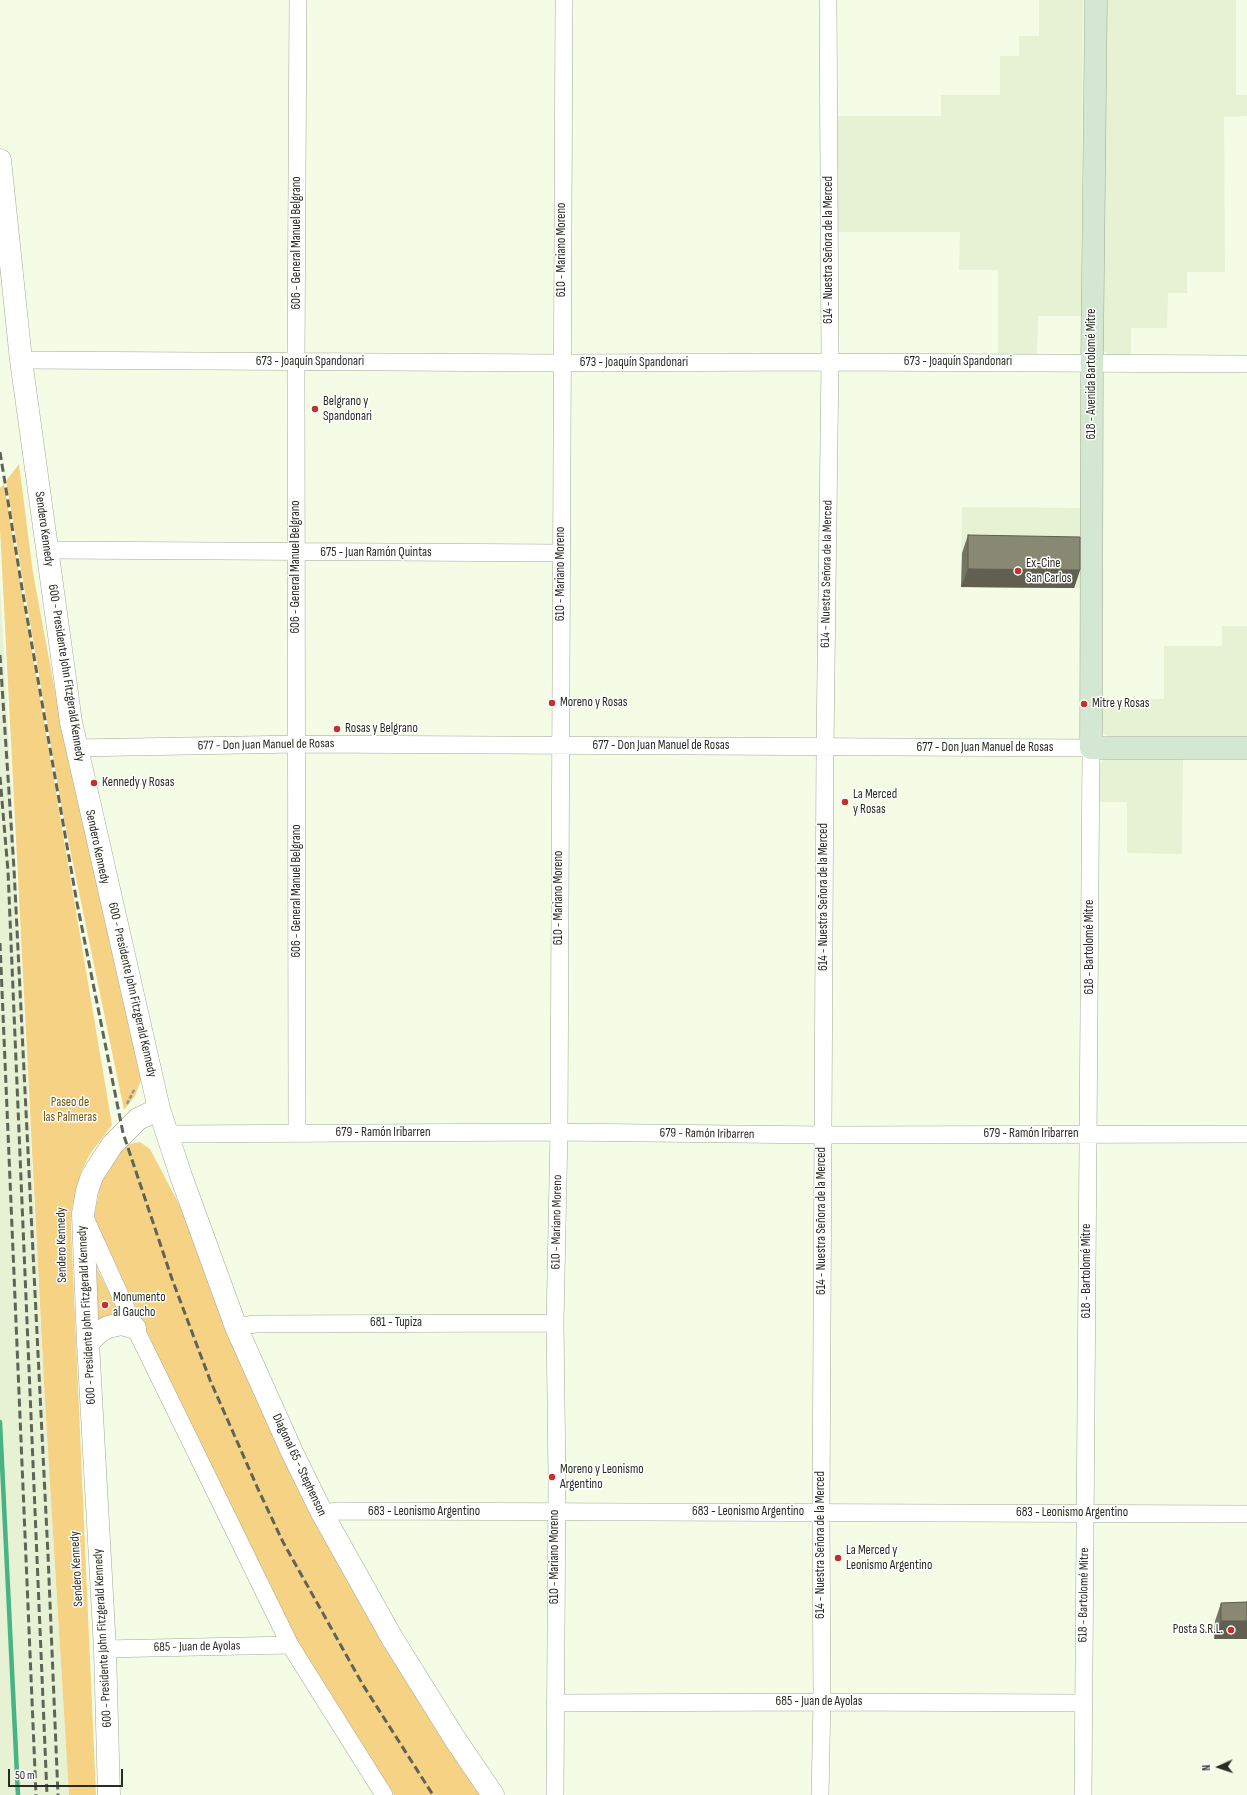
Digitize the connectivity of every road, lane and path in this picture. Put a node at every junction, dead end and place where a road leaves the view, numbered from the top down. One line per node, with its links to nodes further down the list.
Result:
1 (298, 0): 7 (street, 606 - General Manuel Belgrano)
2 (564, 0): 10 (street, 610 - Mariano Moreno)
3 (828, 0): 8 (street, 614 - Nuestra Señora de la Merced)
4 (1096, 0): 9 (main road, 618 - Avenida Bartolomé Mitre)
5 (0, 160): 6 (street, 600 - Presidente John Fitzgerald Kennedy)
6 (21, 360): 7 (street, 673 - Joaquín Spandonari); 12 (street, 600 - Presidente John Fitzgerald Kennedy)
7 (296, 362): 10 (street, 673 - Joaquín Spandonari); 13 (street, 606 - General Manuel Belgrano)
8 (830, 362): 9 (street, 673 - Joaquín Spandonari); 10 (street, 673 - Joaquín Spandonari); 17 (street, 614 - Nuestra Señora de la Merced)
9 (1092, 362): 11 (street, 673 - Joaquín Spandonari); 19 (main road, 618 - Avenida Bartolomé Mitre)
10 (562, 363): 14 (street, 610 - Mariano Moreno)
11 (1247, 364)
12 (48, 550): 13 (street, 675 - Juan Ramón Quintas); 18 (street, 600 - Presidente John Fitzgerald Kennedy)
13 (296, 552): 14 (street, 675 - Juan Ramón Quintas); 15 (street, 606 - General Manuel Belgrano)
14 (561, 553): 16 (street, 610 - Mariano Moreno)
15 (298, 744): 16 (street, 677 - Don Juan Manuel de Rosas); 18 (street, 677 - Don Juan Manuel de Rosas); 25 (street, 606 - General Manuel Belgrano)
16 (560, 746): 17 (street, 677 - Don Juan Manuel de Rosas); 24 (street, 610 - Mariano Moreno)
17 (825, 747): 19 (street, 677 - Don Juan Manuel de Rosas); 29 (street, 614 - Nuestra Señora de la Merced)
18 (76, 748): 23 (street, 600 - Presidente John Fitzgerald Kennedy)
19 (1091, 748): 20 (main road, 677 - Don Juan Manuel de Rosas); 27 (street, 618 - Bartolomé Mitre)
20 (1247, 748)
21 (135, 1084): 22 (path)
22 (126, 1106)
23 (159, 1109): 26 (street, Diagonal 65 - Stephenson); 30 (street, 600 - Presidente John Fitzgerald Kennedy)
24 (559, 1132): 25 (street, 679 - Ramón Iribarren); 29 (street, 679 - Ramón Iribarren); 31 (street, 610 - Mariano Moreno)
25 (297, 1133): 26 (street, 679 - Ramón Iribarren)
26 (167, 1134): 32 (street, Diagonal 65 - Stephenson)
27 (1088, 1134): 28 (street, 679 - Ramón Iribarren); 29 (street, 679 - Ramón Iribarren); 38 (street, 618 - Bartolomé Mitre)
28 (1247, 1134)
29 (823, 1135): 36 (street, 614 - Nuestra Señora de la Merced)
30 (83, 1214): 33 (street); 34 (street, 600 - Presidente John Fitzgerald Kennedy)
31 (556, 1323): 32 (street, 681 - Tupiza); 35 (street, 610 - Mariano Moreno)
32 (236, 1327): 37 (street, Diagonal 65 - Stephenson)
33 (135, 1328): 34 (street); 40 (street)
34 (88, 1343): 41 (street, 600 - Presidente John Fitzgerald Kennedy)
35 (555, 1512): 36 (street, 683 - Leonismo Argentino); 37 (street, 683 - Leonismo Argentino); 42 (street, 610 - Mariano Moreno)
36 (821, 1512): 38 (street, 683 - Leonismo Argentino); 43 (street, 614 - Nuestra Señora de la Merced)
37 (322, 1513): 47 (street, Diagonal 65 - Stephenson)
38 (1085, 1513): 39 (street, 683 - Leonismo Argentino); 44 (street, 618 - Bartolomé Mitre)
39 (1247, 1514)
40 (290, 1645): 41 (street, 685 - Juan de Ayolas); 46 (street)
41 (105, 1649): 45 (street, 600 - Presidente John Fitzgerald Kennedy)
42 (555, 1702): 43 (street, 685 - Juan de Ayolas); 48 (street, 610 - Mariano Moreno)
43 (822, 1702): 44 (street, 685 - Juan de Ayolas); 49 (street, 614 - Nuestra Señora de la Merced)
44 (1082, 1704): 50 (street, 618 - Bartolomé Mitre)
45 (109, 1795)
46 (384, 1795)
47 (493, 1795)
48 (555, 1795)
49 (820, 1795)
50 (1083, 1795)

